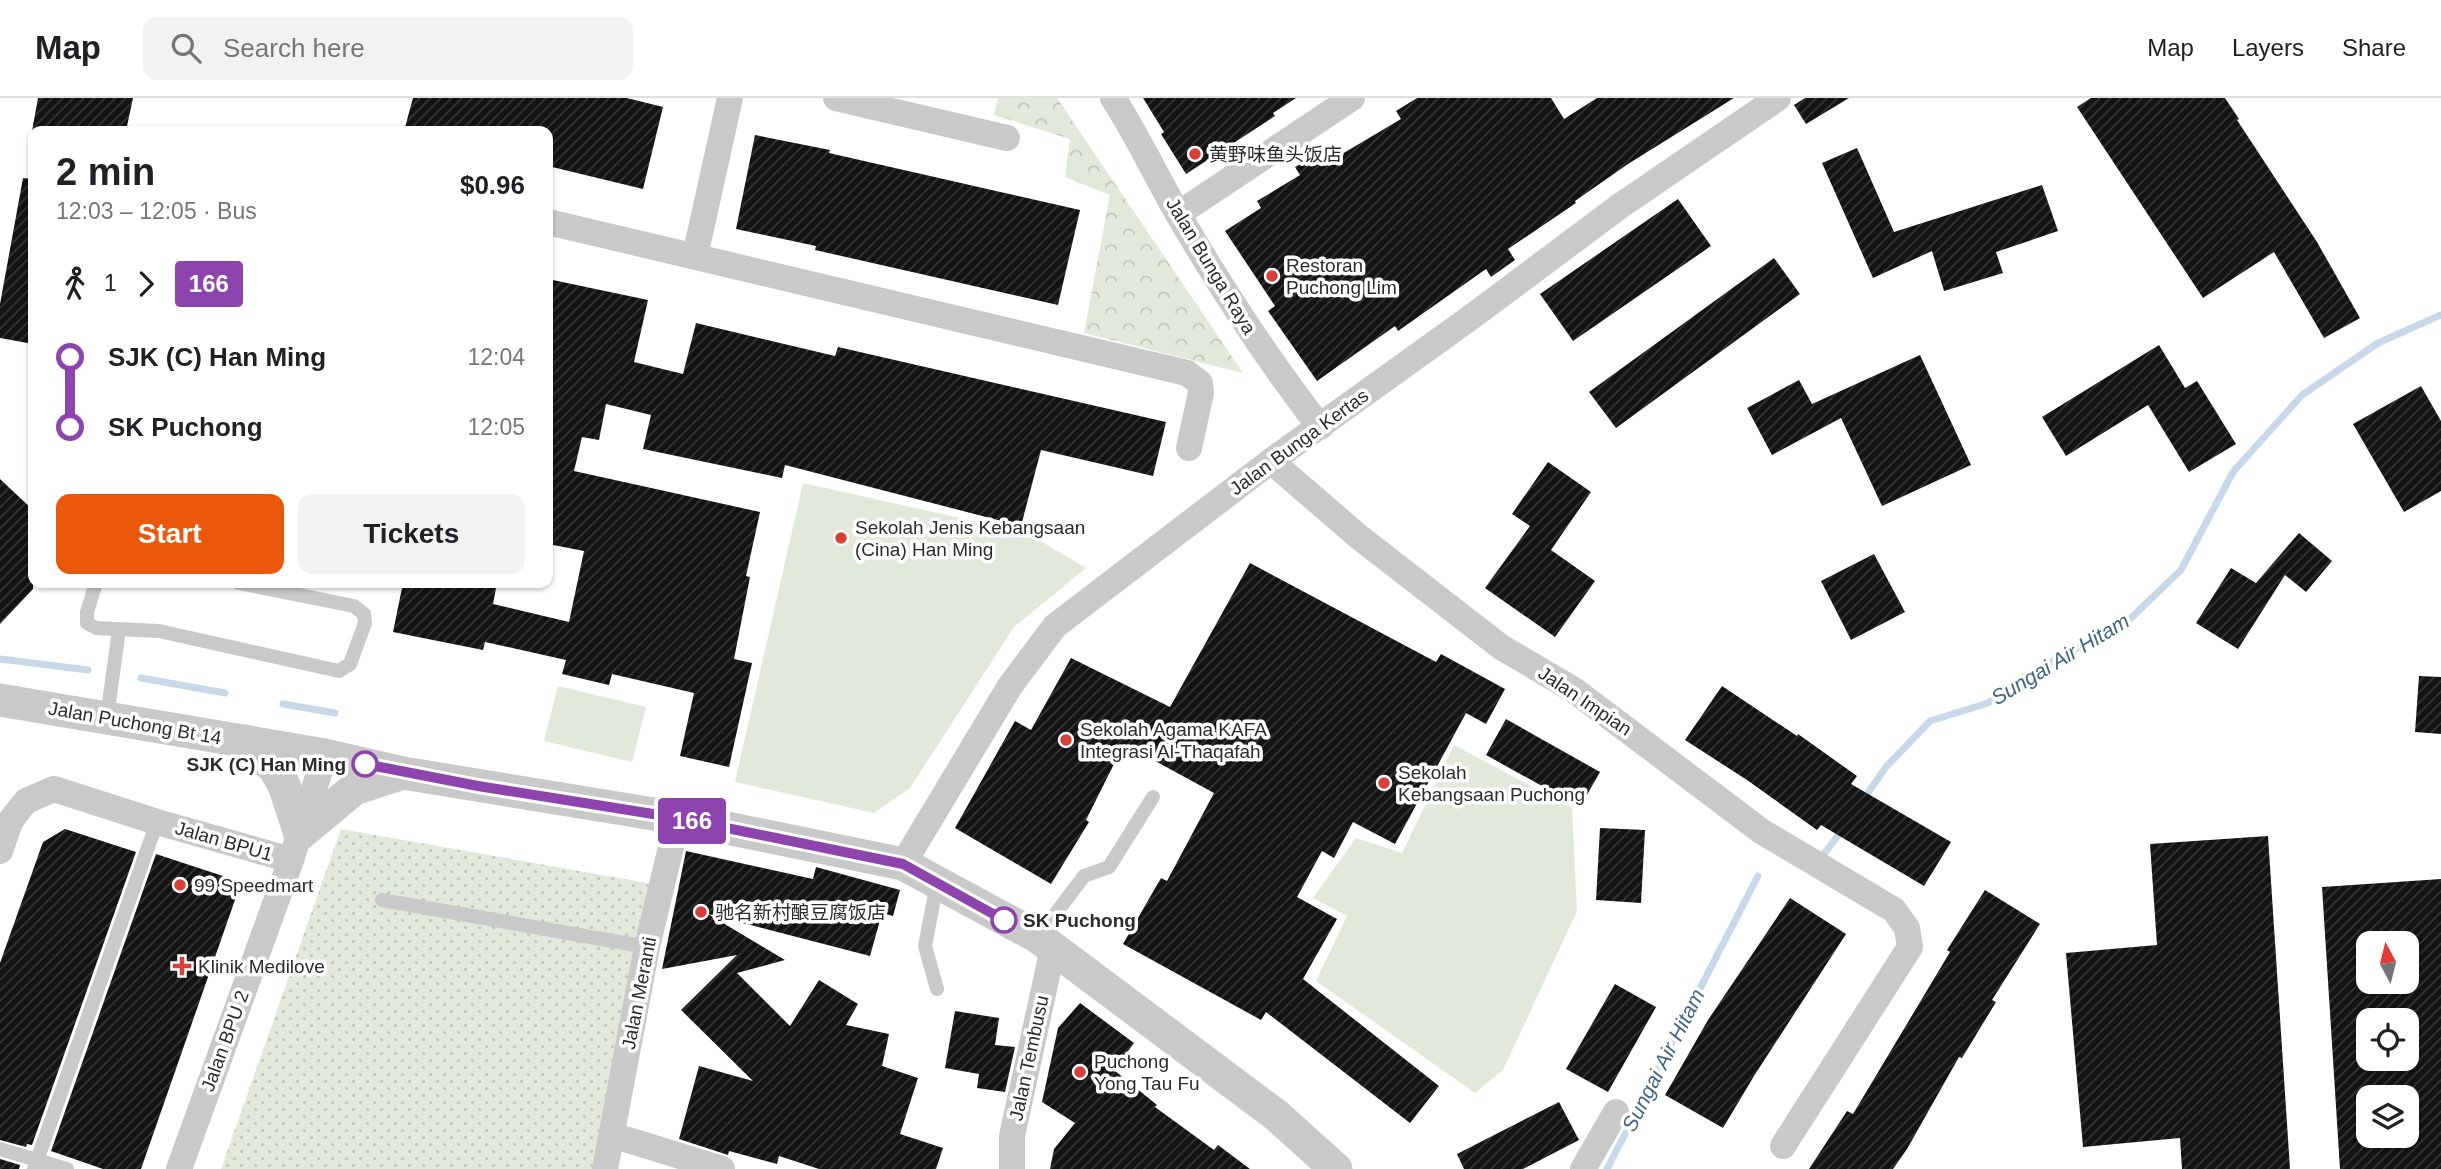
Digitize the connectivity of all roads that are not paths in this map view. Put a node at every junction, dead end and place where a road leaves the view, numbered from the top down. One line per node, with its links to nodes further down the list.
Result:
1 (730, 98): 9 (street)
2 (836, 98): 6 (street)
3 (1113, 98): 7 (street, Jalan Bunga Raya)
4 (1352, 98): 7 (street)
5 (1778, 98): 10 (street, Jalan Bunga Kertas)
6 (1007, 138)
7 (1178, 214): 10 (street, Jalan Bunga Raya)
8 (553, 223): 9 (street)
9 (695, 256): 11 (street)
10 (1320, 427): 12 (street, Jalan Bunga Kertas)
11 (1189, 448)
12 (1271, 461): 26 (street, Jalan Bunga Kertas); 34 (street, Jalan Impian)
13 (95, 588): 15 (lane)
14 (264, 588): 15 (lane)
15 (120, 630): 17 (lane)
16 (0, 700): 17 (street, Jalan Puchong Bt 14)
17 (107, 717): 18 (street, Jalan Puchong Bt 14)
18 (244, 741): 19 (street, Jalan Puchong Bt 14); 24 (street)
19 (325, 755): 20 (street, Jalan Puchong Bt 14); 24 (street, Jalan BPU 2)
20 (403, 773): 22 (street, Jalan Puchong Bt 14); 24 (street)
21 (1153, 797): 29 (lane)
22 (678, 818): 26 (street, Jalan Puchong Bt 14); 30 (street, Jalan Meranti)
23 (157, 822): 24 (street, Jalan BPU1); 25 (street, Jalan BPU1); 36 (lane)
24 (295, 847): 38 (street, Jalan BPU 2)
25 (0, 851)
26 (903, 864): 27 (street, Jalan Puchong Bt 14)
27 (937, 883): 29 (street, Jalan Puchong Bt 14); 31 (lane)
28 (382, 901): 30 (lane)
29 (1046, 942): 41 (street, Jalan Tembusu); 42 (street, Jalan Puchong Bt 14)
30 (648, 947): 33 (street, Jalan Meranti)
31 (937, 989)
32 (1616, 1112): 43 (street)
33 (612, 1135): 39 (street, Jalan Meranti); 40 (street)
34 (1783, 1146)
35 (0, 1149): 36 (lane)
36 (36, 1164): 37 (lane)
37 (67, 1169)
38 (178, 1169)
39 (605, 1169)
40 (722, 1169)
41 (1012, 1169)
42 (1336, 1169)
43 (1583, 1169)

